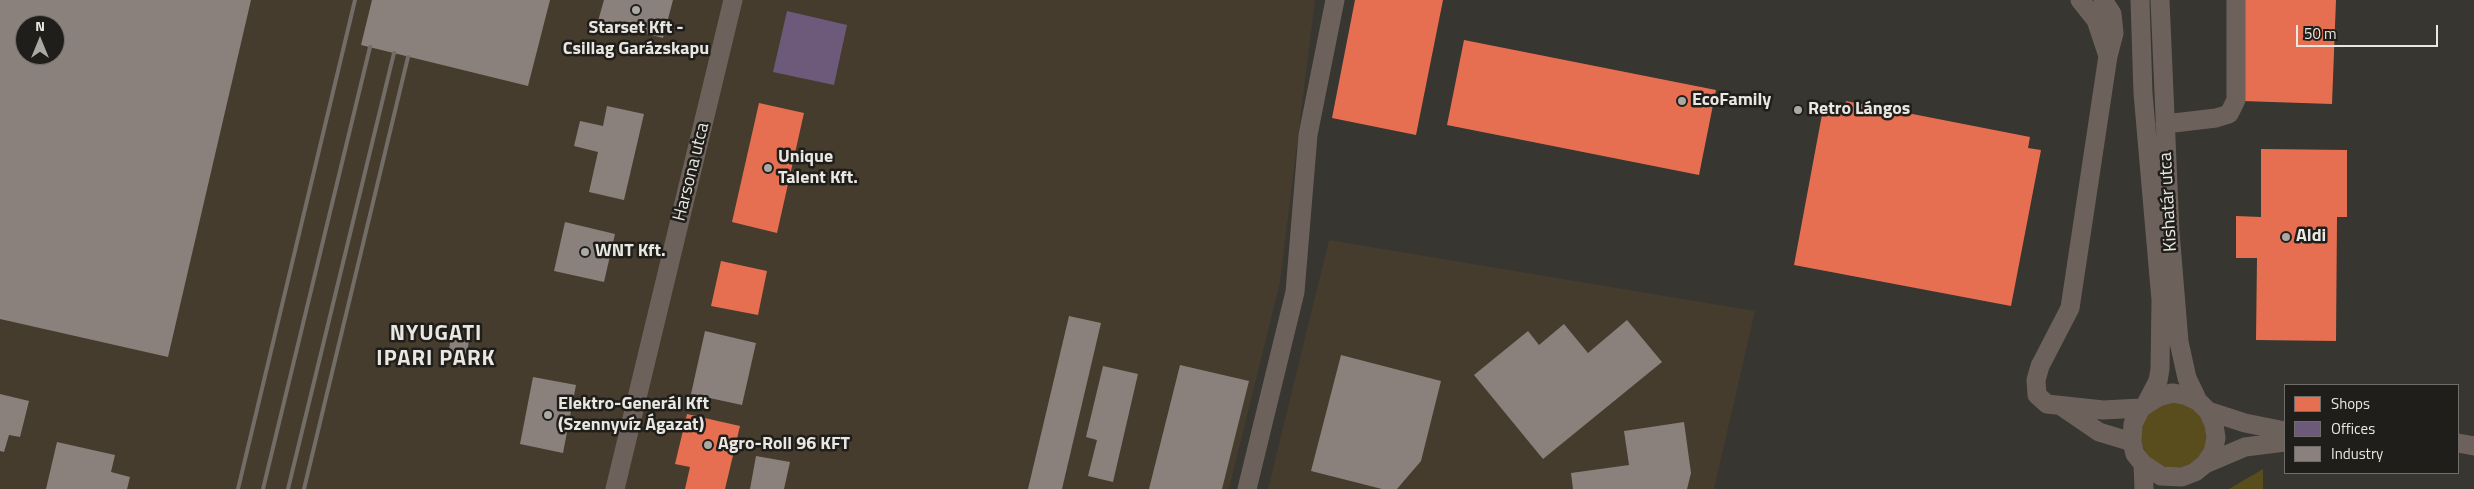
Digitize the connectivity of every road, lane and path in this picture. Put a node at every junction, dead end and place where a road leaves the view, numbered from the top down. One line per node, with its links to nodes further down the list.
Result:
1 (733, 0): 23 (street, Harsona utca)
2 (1335, 0): 24 (street)
3 (2080, 0): 8 (street)
4 (2103, 0): 8 (street)
5 (2140, 0): 11 (street, Kishatár utca)
6 (2160, 0): 9 (street, Kishatár utca)
7 (2236, 0): 9 (street)
8 (2108, 56): 10 (street)
9 (2164, 124): 12 (street, Kishatár utca)
10 (2060, 405): 11 (street); 16 (street)
11 (2144, 406): 12 (street); 16 (street)
12 (2203, 406): 13 (street); 21 (street)
13 (2284, 431)
14 (2474, 435): 15 (street)
15 (2459, 438)
16 (2132, 442): 20 (street)
17 (2284, 442): 21 (street)
18 (2459, 443): 19 (street)
19 (2474, 446)
20 (2142, 464): 22 (street); 25 (street)
21 (2205, 464): 22 (street)
22 (2180, 483)
23 (615, 489)
24 (1247, 489)
25 (2144, 489)

